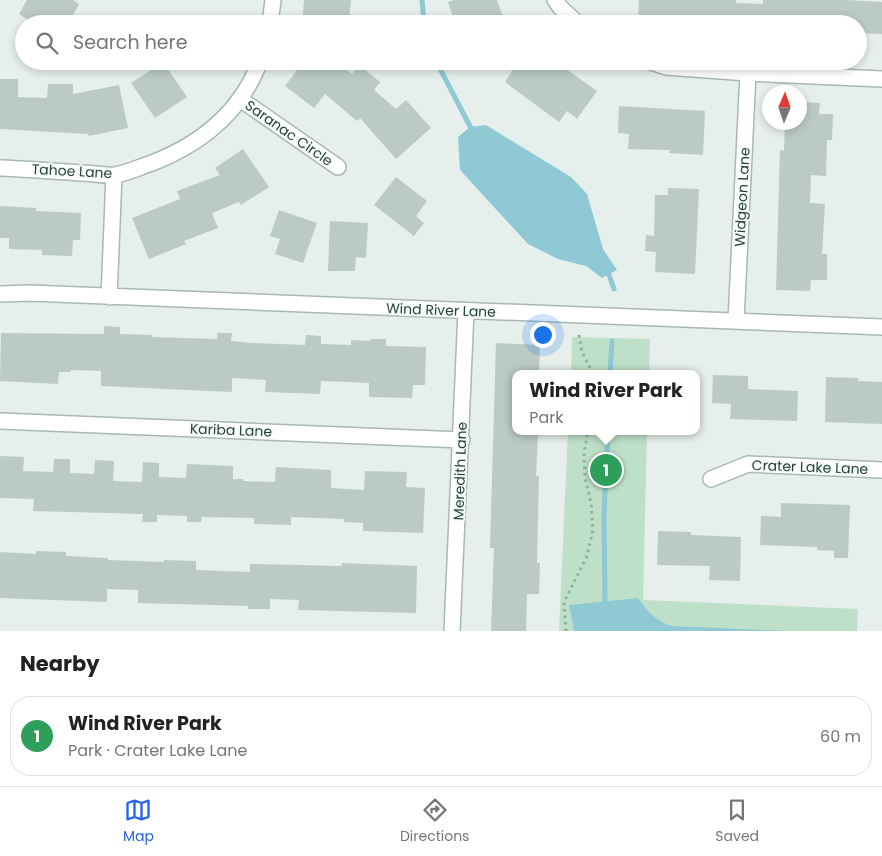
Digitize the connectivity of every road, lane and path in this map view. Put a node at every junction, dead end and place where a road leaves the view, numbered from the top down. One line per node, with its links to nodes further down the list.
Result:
1 (273, 0): 3 (street)
2 (555, 0): 4 (street)
3 (271, 15)
4 (568, 15)
5 (256, 70): 9 (street, Tahoe Lane)
6 (707, 70): 7 (street)
7 (748, 73): 8 (street); 16 (street, Widgeon Lane)
8 (882, 79)
9 (240, 99): 10 (street, Saranac Circle); 12 (street, Tahoe Lane)
10 (338, 167)
11 (0, 168): 12 (street, Tahoe Lane)
12 (114, 175): 14 (street)
13 (0, 294): 14 (street, Wind River Lane)
14 (108, 297): 15 (street, Wind River Lane)
15 (466, 311): 16 (street, Wind River Lane); 22 (street, Meredith Lane)
16 (736, 321): 17 (street, Wind River Lane)
17 (882, 327)
18 (579, 335): 19 (path)
19 (591, 370)
20 (0, 421): 22 (street, Kariba Lane)
21 (587, 435): 26 (path)
22 (462, 440): 25 (street, Meredith Lane)
23 (882, 470): 24 (street, Crater Lake Lane)
24 (710, 479)
25 (452, 631)
26 (566, 631)

